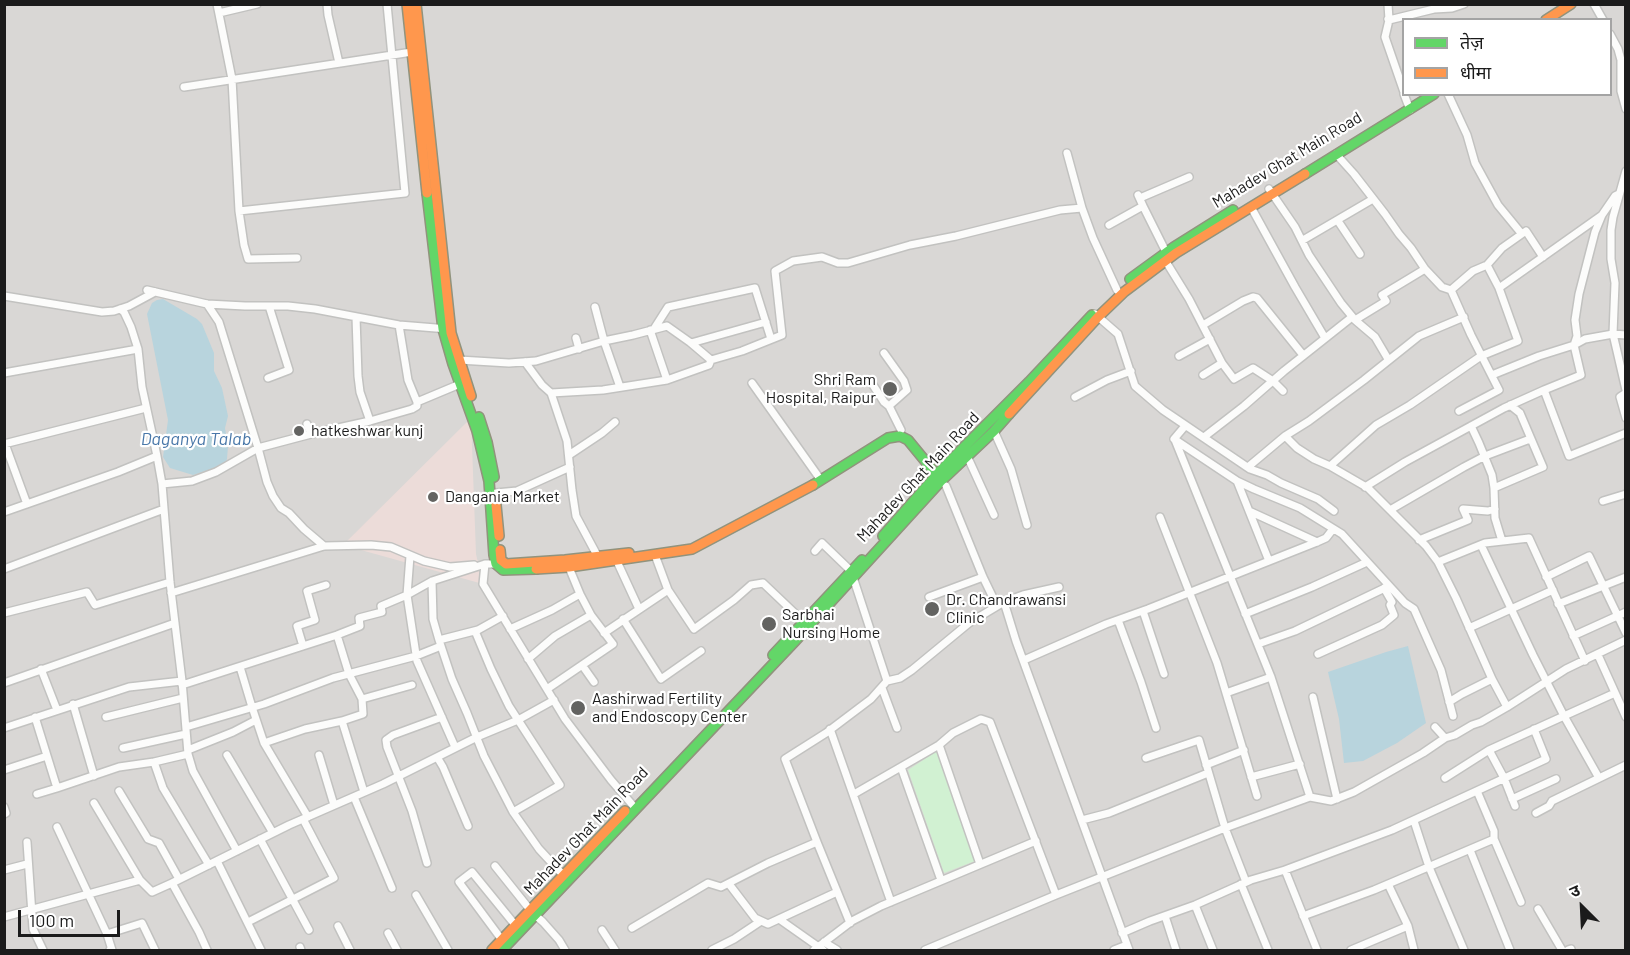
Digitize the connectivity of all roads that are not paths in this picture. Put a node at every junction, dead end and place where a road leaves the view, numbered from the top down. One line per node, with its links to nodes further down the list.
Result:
1 (257, 4): 13 (street)
2 (327, 4): 21 (street)
3 (387, 4): 20 (street)
4 (407, 4): 19 (street)
5 (416, 4): 68 (street)
6 (1388, 4): 17 (street)
7 (1464, 4): 11 (street)
8 (1571, 4): 14 (street)
9 (1581, 4): 15 (street)
10 (1594, 4): 16 (street)
11 (1456, 6): 12 (street)
12 (1434, 7): 17 (street)
13 (218, 9): 22 (street)
14 (1549, 18)
15 (1560, 18)
16 (1602, 18)
17 (1389, 20): 24 (street)
18 (1612, 36): 28 (street)
19 (412, 52): 20 (street); 68 (street)
20 (392, 55): 21 (street); 39 (street)
21 (339, 63): 22 (street)
22 (232, 79): 23 (street); 39 (street)
23 (184, 87)
24 (1402, 88)
25 (1425, 96): 27 (street)
26 (1449, 96): 43 (street)
27 (1406, 100): 30 (street); 33 (street, Mahadev Ghat Main Road)
28 (1626, 109)
29 (1067, 153): 38 (street)
30 (1336, 154): 33 (street); 35 (street)
31 (1626, 171): 34 (street)
32 (1189, 177): 36 (street)
33 (1271, 191): 37 (street); 44 (street); 46 (street, Mahadev Ghat Main Road)
34 (1619, 194): 40 (street); 70 (street)
35 (1373, 199): 41 (street); 50 (street)
36 (1143, 206): 42 (street); 46 (street)
37 (1251, 207): 46 (street); 75 (street)
38 (1082, 208): 53 (street); 73 (street)
39 (239, 211): 48 (street)
40 (1602, 215): 47 (street); 78 (street)
41 (1338, 220): 44 (street); 45 (street)
42 (1109, 225)
43 (1521, 233): 47 (street); 49 (street)
44 (1303, 240): 64 (street)
45 (1360, 254)
46 (1166, 256): 53 (street, Mahadev Ghat Main Road); 61 (street); 67 (street)
47 (1543, 257): 51 (street)
48 (297, 258)
49 (1487, 265): 51 (street); 54 (street)
50 (1425, 269): 54 (street); 64 (street)
51 (1499, 288): 84 (street)
52 (147, 290): 55 (street)
53 (1117, 290): 61 (street, Mahadev Ghat Main Road)
54 (1451, 290): 63 (street)
55 (156, 291): 57 (street); 60 (street)
56 (4, 296): 60 (street)
57 (207, 304): 58 (street); 126 (street)
58 (269, 306): 62 (street); 94 (street)
59 (595, 307): 76 (street)
60 (120, 309): 79 (street)
61 (1096, 315): 90 (street); 118 (street); 135 (street, Mahadev Ghat Main Road)
62 (356, 317): 66 (street); 112 (street)
63 (1464, 317): 84 (street); 85 (street)
64 (1354, 318): 75 (street); 85 (street)
65 (766, 322): 69 (street); 73 (street); 77 (street)
66 (399, 325): 68 (street); 106 (street)
67 (1203, 326): 74 (street); 82 (street)
68 (447, 329): 86 (street); 98 (street)
69 (652, 330): 76 (street); 77 (street); 95 (street)
70 (1614, 334): 71 (street); 78 (street); 103 (street)
71 (1626, 335)
72 (576, 338): 80 (street)
73 (771, 339): 87 (street)
74 (1210, 339): 83 (street); 89 (street)
75 (1325, 339): 82 (street)
76 (604, 341): 80 (street); 100 (street)
77 (691, 343): 87 (street)
78 (1575, 345): 93 (street); 101 (street)
79 (138, 349): 91 (street); 109 (street)
80 (579, 349): 88 (street)
81 (884, 353): 108 (street)
82 (1304, 355): 96 (street)
83 (1179, 356)
84 (1482, 356): 93 (street); 131 (street)
85 (1388, 359): 121 (street)
86 (459, 360): 88 (street); 140 (street)
87 (711, 360): 95 (street)
88 (525, 362): 104 (street)
89 (1222, 363): 92 (street); 96 (street)
90 (1131, 371): 105 (street); 115 (street)
91 (4, 372)
92 (1203, 375)
93 (1492, 375): 110 (street)
94 (268, 378)
95 (667, 380): 100 (street)
96 (1273, 381): 102 (street); 122 (street)
97 (752, 383): 134 (street)
98 (460, 384): 106 (street); 165 (street)
99 (873, 385): 108 (street)
100 (620, 387): 104 (street)
101 (1544, 390): 107 (street); 119 (street)
102 (1283, 391)
103 (1626, 391): 111 (street)
104 (551, 393): 127 (street)
105 (1075, 397)
106 (417, 402): 112 (street)
107 (1510, 405): 116 (street); 124 (street)
108 (889, 406): 117 (street)
109 (146, 408): 125 (street); 128 (street)
110 (1459, 411)
111 (1626, 418)
112 (370, 421): 120 (street)
113 (615, 422): 127 (street)
114 (307, 424): 120 (street)
115 (1185, 426): 122 (street); 123 (street)
116 (1471, 426): 129 (street); 138 (street)
117 (901, 430): 134 (street); 135 (street)
118 (994, 431): 130 (street); 152 (street)
119 (1626, 433)
120 (311, 434): 126 (street)
121 (1285, 436): 131 (street); 133 (street)
122 (1204, 437): 133 (street)
123 (1174, 439): 136 (street); 172 (street)
124 (1530, 439): 129 (street); 139 (street)
125 (5, 444): 143 (street)
126 (258, 448): 137 (street); 158 (street)
127 (569, 455): 132 (street)
128 (156, 456): 137 (street); 143 (street)
129 (1485, 456): 139 (street); 146 (street)
130 (968, 458): 135 (street); 150 (street)
131 (1330, 466): 138 (street)
132 (570, 467): 140 (street); 162 (street)
133 (1248, 467): 148 (street)
134 (818, 476): 163 (street)
135 (942, 478): 160 (street); 171 (street, Mahadev Ghat Main Road); 173 (street)
136 (1237, 481): 147 (street); 153 (street)
137 (162, 484): 144 (street)
138 (1365, 487): 146 (street)
139 (1494, 488): 145 (street)
140 (496, 493): 165 (street)
141 (1626, 494): 142 (street)
142 (1603, 501)
143 (27, 504): 149 (street)
144 (164, 509): 170 (street); 176 (street)
145 (1495, 509): 154 (street); 155 (street)
146 (1390, 510): 154 (street)
147 (1249, 511): 156 (street); 164 (street)
148 (1335, 511)
149 (4, 512)
150 (994, 515)
151 (1160, 517): 185 (street)
152 (1027, 525)
153 (1333, 530): 156 (street); 166 (street)
154 (1419, 540): 167 (street)
155 (1502, 541): 157 (street); 174 (street)
156 (1317, 542): 164 (street)
157 (1481, 545): 167 (street); 193 (street)
158 (324, 546): 161 (street); 184 (street)
159 (815, 551): 171 (street)
160 (655, 555): 163 (street); 182 (street)
161 (410, 556): 168 (street); 187 (street)
162 (598, 557): 163 (street); 169 (street)
163 (615, 558): 169 (street); 192 (street)
164 (1269, 561): 172 (street)
165 (499, 562): 168 (street); 169 (street)
166 (1367, 562): 181 (street); 197 (street)
167 (1438, 562): 205 (street)
168 (486, 564): 177 (street); 200 (street)
169 (567, 564): 186 (street)
170 (4, 569)
171 (853, 574): 203 (street, Mahadev Ghat Main Road); 230 (street); 305 (street)
172 (1230, 576): 185 (street); 197 (street)
173 (983, 577): 188 (street); 191 (street)
174 (1546, 577): 179 (street); 183 (street)
175 (1626, 577): 179 (street)
176 (170, 582): 184 (street); 196 (street)
177 (432, 582): 187 (street); 213 (street)
178 (326, 585): 215 (street)
179 (1604, 586): 190 (street); 199 (street)
180 (1059, 587): 189 (street)
181 (1386, 587): 214 (street); 217 (street); 244 (street)
182 (668, 590): 192 (street); 203 (street)
183 (1552, 590): 190 (street); 193 (street)
184 (171, 593): 204 (street)
185 (1190, 593): 194 (street); 238 (street)
186 (580, 594): 198 (street); 206 (street)
187 (407, 595): 210 (street); 219 (street)
188 (929, 597)
189 (1004, 602): 191 (street); 221 (street)
190 (1558, 604): 211 (street)
191 (997, 606): 230 (street)
192 (639, 609): 201 (street)
193 (1512, 609): 205 (street); 232 (street)
194 (1143, 611): 202 (street); 227 (street)
195 (1626, 612): 199 (street)
196 (4, 614)
197 (1245, 614): 214 (street)
198 (591, 615): 208 (street); 220 (street)
199 (1618, 615): 209 (street); 211 (street)
200 (502, 616): 206 (street); 207 (street)
201 (623, 619): 208 (street); 216 (street)
202 (1118, 620): 221 (street); 261 (street)
203 (804, 622): 305 (street, Mahadev Ghat Main Road)
204 (175, 623): 225 (street); 234 (street)
205 (1469, 628): 229 (street)
206 (510, 630): 220 (street)
207 (475, 631): 213 (street); 256 (street)
208 (604, 633): 223 (street)
209 (1626, 633)
210 (338, 635): 215 (street); 226 (street)
211 (1573, 636): 222 (street)
212 (1626, 640): 218 (street)
213 (440, 643): 219 (street); 265 (street)
214 (1258, 644): 228 (street)
215 (303, 646): 224 (street)
216 (701, 651)
217 (1318, 654)
218 (1598, 655): 222 (street); 239 (street)
219 (416, 656): 226 (street); 253 (street)
220 (528, 659): 237 (street)
221 (1023, 660): 310 (street)
222 (1585, 661): 232 (street)
223 (582, 665): 231 (street); 237 (street)
224 (240, 667): 234 (street); 246 (street)
225 (41, 669): 233 (street); 248 (street)
226 (349, 674): 242 (street); 246 (street)
227 (1164, 674)
228 (1271, 677): 238 (street); 280 (street)
229 (1492, 679): 244 (street); 247 (street)
230 (887, 681): 236 (street)
231 (594, 682)
232 (1548, 682): 247 (street); 250 (street)
233 (4, 683)
234 (182, 683): 241 (street); 245 (street)
235 (412, 685): 242 (street)
236 (882, 688): 260 (street); 262 (street)
237 (547, 689): 243 (street)
238 (1226, 693): 271 (street)
239 (1615, 693): 250 (street); 254 (street)
240 (1313, 697): 301 (street)
241 (183, 698): 252 (street); 264 (street)
242 (362, 699): 257 (street)
243 (554, 700): 256 (street); 305 (street)
244 (1449, 702): 249 (street)
245 (73, 704): 248 (street); 285 (street)
246 (252, 707): 255 (street); 264 (street)
247 (1507, 707): 266 (street)
248 (57, 710): 251 (street)
249 (1453, 716)
250 (1564, 716): 263 (street); 290 (street)
251 (35, 717): 259 (street); 276 (street)
252 (106, 717)
253 (442, 717): 269 (street); 286 (street)
254 (1626, 717)
255 (256, 720): 267 (street); 273 (street)
256 (518, 720): 265 (street); 306 (street)
257 (342, 721): 267 (street); 295 (street)
258 (1435, 727): 266 (street)
259 (4, 728)
260 (897, 728)
261 (1156, 728)
262 (830, 729): 297 (street); 320 (street)
263 (1534, 729): 272 (street); 289 (street)
264 (186, 730): 270 (street); 273 (street)
265 (477, 737): 269 (street); 306 (street)
266 (1445, 738): 301 (street)
267 (264, 743): 309 (street)
268 (939, 745): 282 (street); 318 (street); 326 (street)
269 (455, 747): 277 (street)
270 (123, 748)
271 (1244, 750): 283 (street); 287 (street)
272 (1489, 750): 288 (street); 289 (street)
273 (188, 752): 279 (street); 321 (street)
274 (319, 754): 303 (street)
275 (227, 755): 315 (street)
276 (47, 756): 284 (street); 292 (street)
277 (437, 757): 286 (street); 312 (street)
278 (1146, 758): 283 (street)
279 (154, 762): 285 (street); 327 (street)
280 (1300, 764): 287 (street); 300 (street)
281 (1626, 765): 290 (street)
282 (901, 767): 297 (street); 335 (street)
283 (1207, 769): 310 (street); 314 (street)
284 (4, 770)
285 (94, 776): 292 (street)
286 (398, 776): 295 (street); 324 (street)
287 (1251, 777): 298 (street)
288 (1445, 778)
289 (1504, 778): 291 (street); 294 (street)
290 (1599, 778): 307 (street)
291 (1556, 779)
292 (57, 788): 296 (street)
293 (119, 791): 336 (street)
294 (1477, 791): 311 (street); 317 (street)
295 (364, 792): 299 (street)
296 (37, 794)
297 (854, 794): 346 (street)
298 (1257, 796)
299 (354, 797): 303 (street); 340 (street)
300 (1310, 797): 301 (street); 314 (street)
301 (1337, 799)
302 (94, 803): 334 (street)
303 (334, 805): 309 (street)
304 (4, 807): 308 (street)
305 (634, 807): 333 (street, Mahadev Ghat Main Road)
306 (513, 812): 333 (street)
307 (1536, 813)
308 (4, 814)
309 (305, 818): 315 (street); 345 (street)
310 (1082, 820): 332 (street)
311 (1414, 821): 329 (street); 331 (street)
312 (468, 826)
313 (57, 827): 342 (street)
314 (1226, 828): 332 (street); 337 (street)
315 (273, 833): 316 (street)
316 (260, 839): 321 (street); 345 (street)
317 (1494, 839): 322 (street); 347 (street)
318 (1036, 841): 326 (street); 344 (street)
319 (27, 842): 325 (street)
320 (817, 842): 338 (street); 341 (street)
321 (237, 850): 323 (street)
322 (1470, 850): 329 (street); 395 (street)
323 (217, 861): 327 (street); 357 (street)
324 (427, 863)
325 (27, 864): 330 (street); 349 (street)
326 (980, 864): 335 (street)
327 (209, 865): 336 (street)
328 (495, 866): 351 (street)
329 (1429, 867): 339 (street); 394 (street)
330 (4, 870)
331 (1285, 870): 337 (street); 353 (street)
332 (1103, 876): 344 (street); 366 (street)
333 (566, 879): 351 (street, Mahadev Ghat Main Road)
334 (140, 880): 336 (street); 342 (street)
335 (941, 880): 346 (street)
336 (176, 881): 375 (street)
337 (1244, 883): 348 (street); 390 (street)
338 (729, 884): 356 (street); 362 (street)
339 (1388, 884): 353 (street); 361 (street)
340 (392, 888)
341 (837, 892): 355 (street); 358 (street)
342 (89, 894): 349 (street); 367 (street)
343 (416, 895): 379 (street)
344 (1056, 895): 386 (street)
345 (292, 899): 357 (street); 363 (street)
346 (891, 902): 358 (street)
347 (1521, 902)
348 (1195, 905): 352 (street); 389 (street)
349 (32, 909): 354 (street); 372 (street)
350 (1538, 909): 396 (street)
351 (533, 913): 360 (street, Mahadev Ghat Main Road); 381 (street); 382 (street)
352 (1165, 916): 366 (street); 388 (street)
353 (1303, 916): 391 (street)
354 (4, 917)
355 (779, 920): 356 (street); 371 (street)
356 (761, 921): 384 (street)
357 (248, 922): 376 (street)
358 (850, 922): 369 (street)
359 (338, 926): 377 (street)
360 (516, 926): 368 (street, Mahadev Ghat Main Road); 368 (street)
361 (1408, 926): 392 (street); 393 (street)
362 (632, 928)
363 (309, 930)
364 (602, 930): 383 (street)
365 (388, 933): 378 (street)
366 (1122, 933): 370 (street)
367 (107, 934): 373 (street); 374 (street)
368 (502, 940): 380 (street, Mahadev Ghat Main Road)
369 (824, 942): 371 (street); 385 (street)
370 (1128, 948): 387 (street)
371 (818, 950)
372 (43, 951)
373 (110, 951)
374 (155, 951)
375 (207, 951)
376 (261, 951)
377 (350, 951)
378 (397, 951)
379 (448, 951)
380 (492, 951)
381 (502, 951)
382 (565, 951)
383 (615, 951)
384 (712, 951)
385 (837, 951)
386 (925, 951)
387 (1114, 951)
388 (1176, 951)
389 (1213, 951)
390 (1268, 951)
391 (1317, 951)
392 (1351, 951)
393 (1414, 951)
394 (1464, 951)
395 (1510, 951)
396 (1562, 951)

